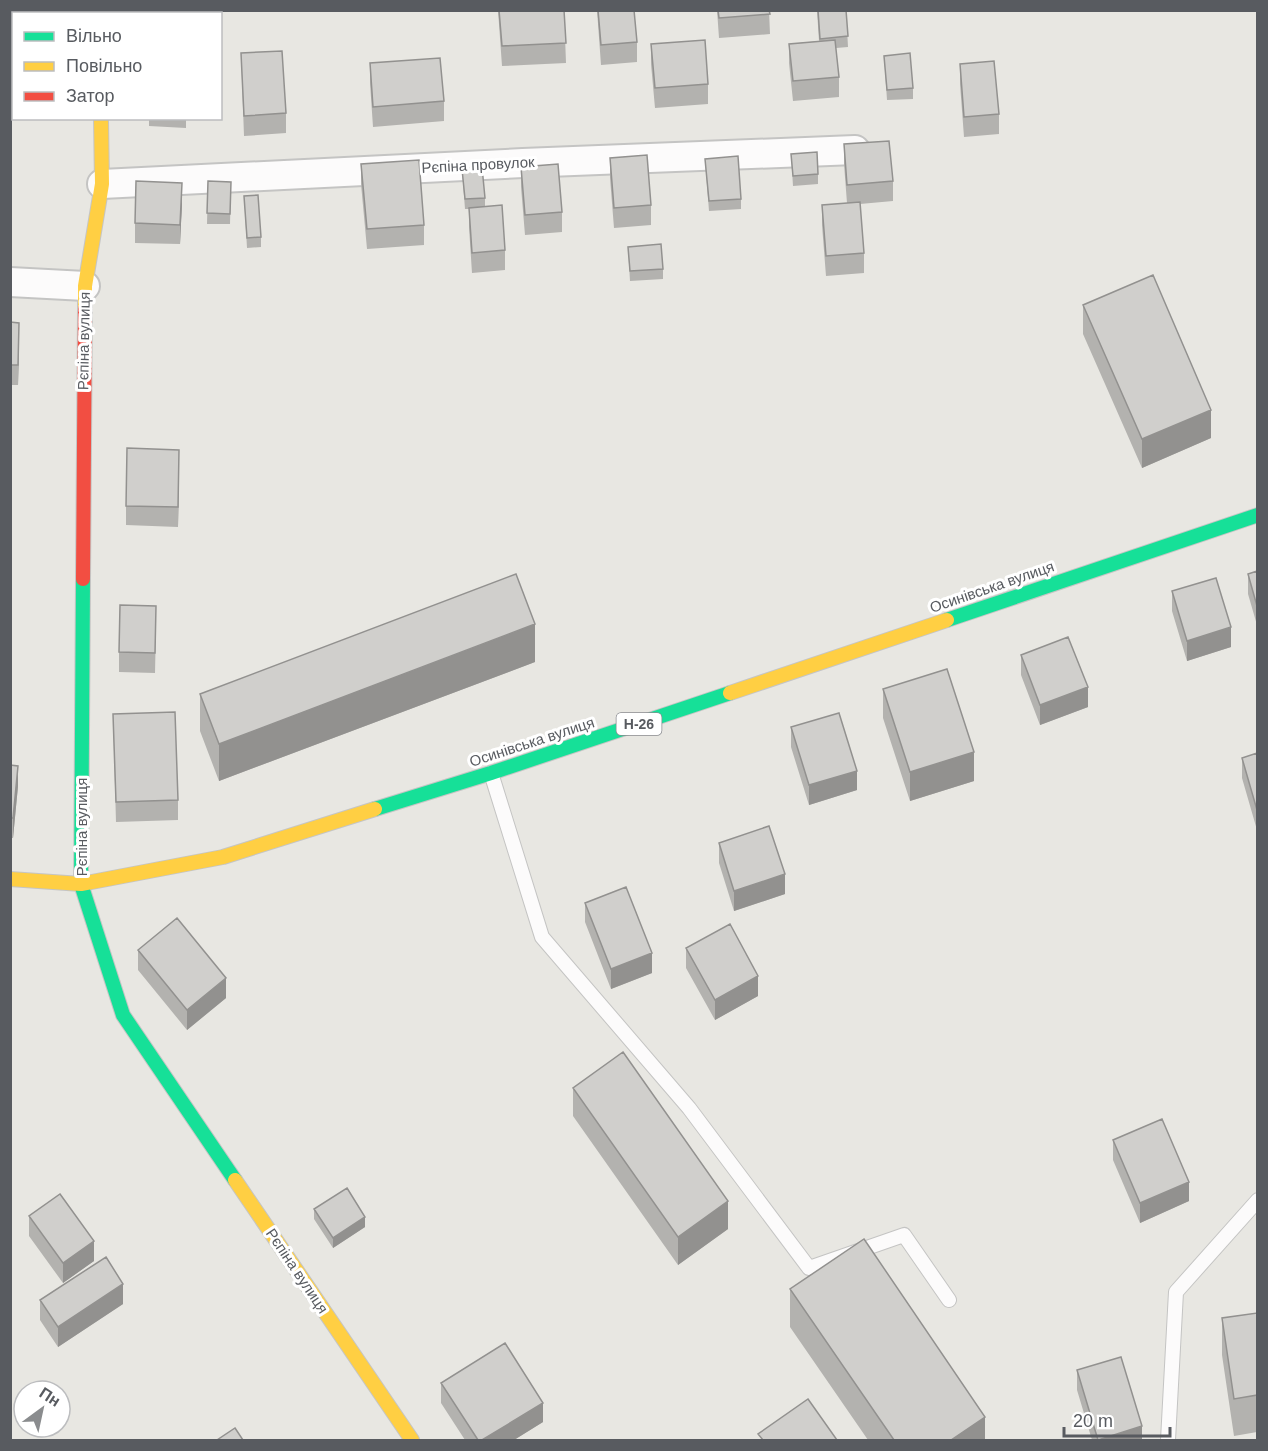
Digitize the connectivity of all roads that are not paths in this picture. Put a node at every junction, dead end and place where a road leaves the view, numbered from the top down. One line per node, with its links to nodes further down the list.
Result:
1 (101, 120): 3 (street, Рєпіна вулиця)
2 (855, 150): 3 (street, Рєпіна провулок)
3 (102, 184): 5 (street, Рєпіна вулиця)
4 (10, 282): 5 (street)
5 (84, 286): 9 (street, Рєпіна вулиця)
6 (1257, 515): 7 (street, Осинівська вулиця / Н-26)
7 (491, 773): 9 (street, Осинівська вулиця / Н-26); 11 (lane)
8 (10, 879): 9 (street, Осинівська вулиця / Н-26)
9 (81, 884): 12 (street, Рєпіна вулиця)
10 (1257, 1200): 13 (lane)
11 (949, 1300)
12 (412, 1440)
13 (1168, 1440)

